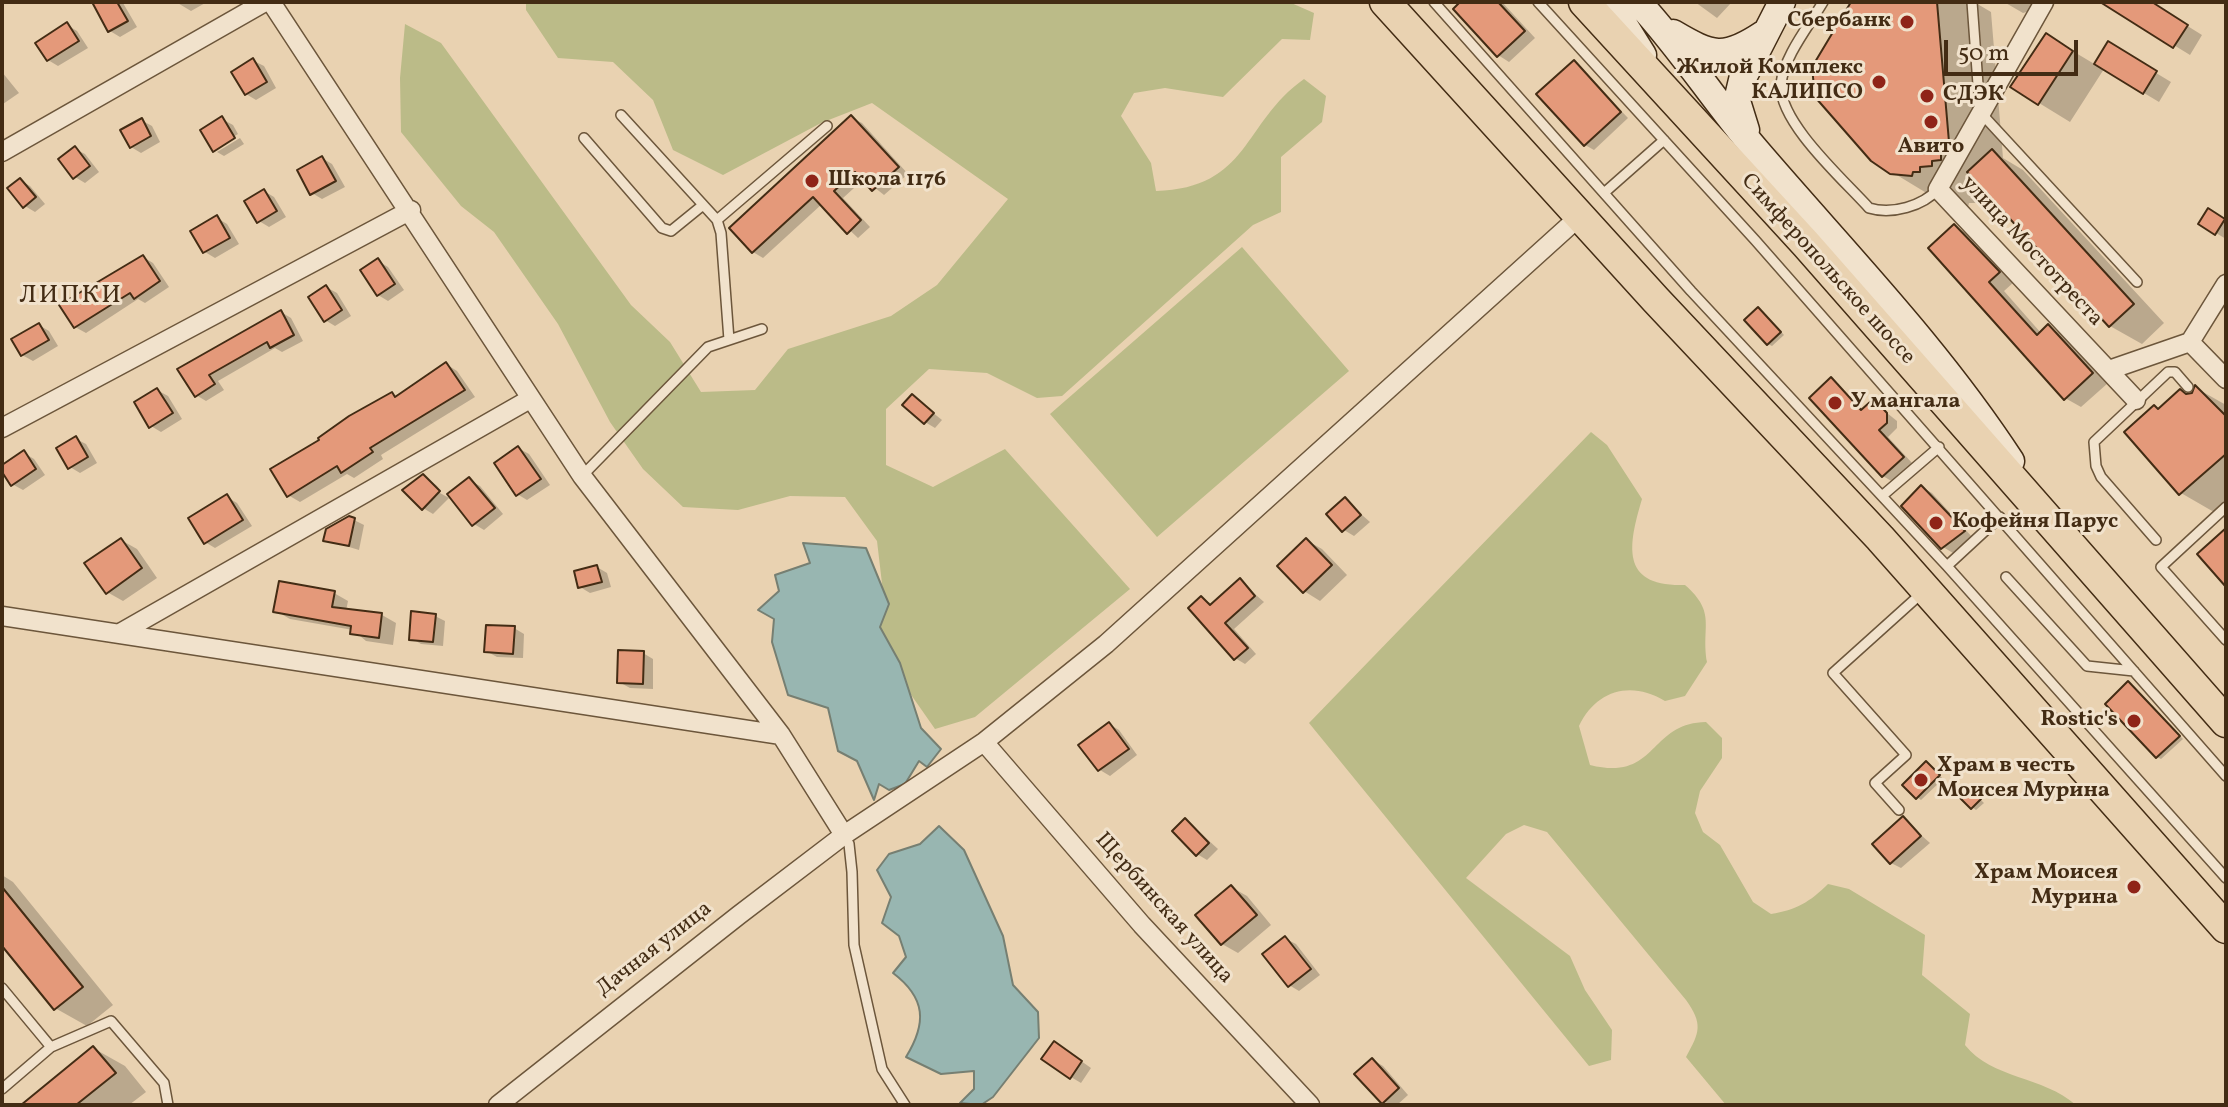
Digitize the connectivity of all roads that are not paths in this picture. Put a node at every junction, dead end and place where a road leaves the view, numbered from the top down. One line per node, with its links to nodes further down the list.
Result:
1 (268, 2): 21 (street); 25 (street)
2 (1385, 2): 26 (main road)
3 (1434, 2): 23 (lane)
4 (1538, 2): 19 (lane)
5 (1584, 2): 14 (main road, Симферопольское шоссе)
6 (1610, 2): 14 (main road)
7 (1639, 2): 12 (main road)
8 (1823, 2): 22 (lane)
9 (1972, 2): 15 (lane)
10 (2044, 2): 15 (street, улица Мостотреста)
11 (1776, 4): 13 (main road)
12 (1660, 25): 13 (main road); 20 (main road)
13 (1763, 34): 20 (main road)
14 (1661, 86): 44 (main road, Симферопольское шоссе)
15 (1980, 112): 22 (street, улица Мостотреста); 28 (lane)
16 (621, 115): 24 (lane)
17 (827, 126): 27 (lane)
18 (584, 138): 24 (lane)
19 (1664, 140): 23 (lane); 39 (lane)
20 (1754, 148): 44 (main road)
21 (2, 152)
22 (1938, 189): 33 (street, улица Мостотреста)
23 (1604, 193): 41 (lane)
24 (703, 205): 27 (lane)
25 (411, 210): 36 (street); 38 (street)
26 (1580, 216): 48 (main road); 55 (street, Дачная улица)
27 (717, 220): 31 (lane)
28 (2137, 282)
29 (2226, 284): 32 (street)
30 (762, 329): 31 (lane)
31 (729, 340): 40 (lane)
32 (2190, 342): 33 (street); 34 (street)
33 (2109, 370): 37 (street, улица Мостотреста)
34 (2226, 379)
35 (2188, 387): 37 (lane)
36 (530, 399): 40 (street); 50 (street)
37 (2136, 400): 45 (lane)
38 (2, 428)
39 (1939, 447): 41 (lane); 43 (lane)
40 (582, 476): 54 (street)
41 (1882, 496): 46 (lane)
42 (2226, 507): 51 (lane)
43 (2000, 517): 46 (lane); 52 (lane)
44 (2048, 518): 53 (main road, Симферопольское шоссе)
45 (2156, 540)
46 (1947, 566): 59 (lane)
47 (2006, 577): 52 (lane)
48 (1926, 590): 57 (lane); 60 (main road)
49 (2, 616): 50 (street)
50 (120, 633): 54 (street)
51 (2226, 640)
52 (2134, 671): 56 (lane)
53 (2226, 722)
54 (781, 735): 58 (street)
55 (984, 742): 58 (street, Дачная улица); 67 (street, Щербинская улица)
56 (2226, 776)
57 (1899, 810)
58 (844, 835): 65 (street, Дачная улица); 66 (lane)
59 (2226, 878)
60 (2226, 928)
61 (2, 988): 62 (lane)
62 (51, 1047): 63 (lane); 64 (lane)
63 (2, 1089)
64 (168, 1105)
65 (498, 1105)
66 (905, 1105)
67 (1310, 1105)

